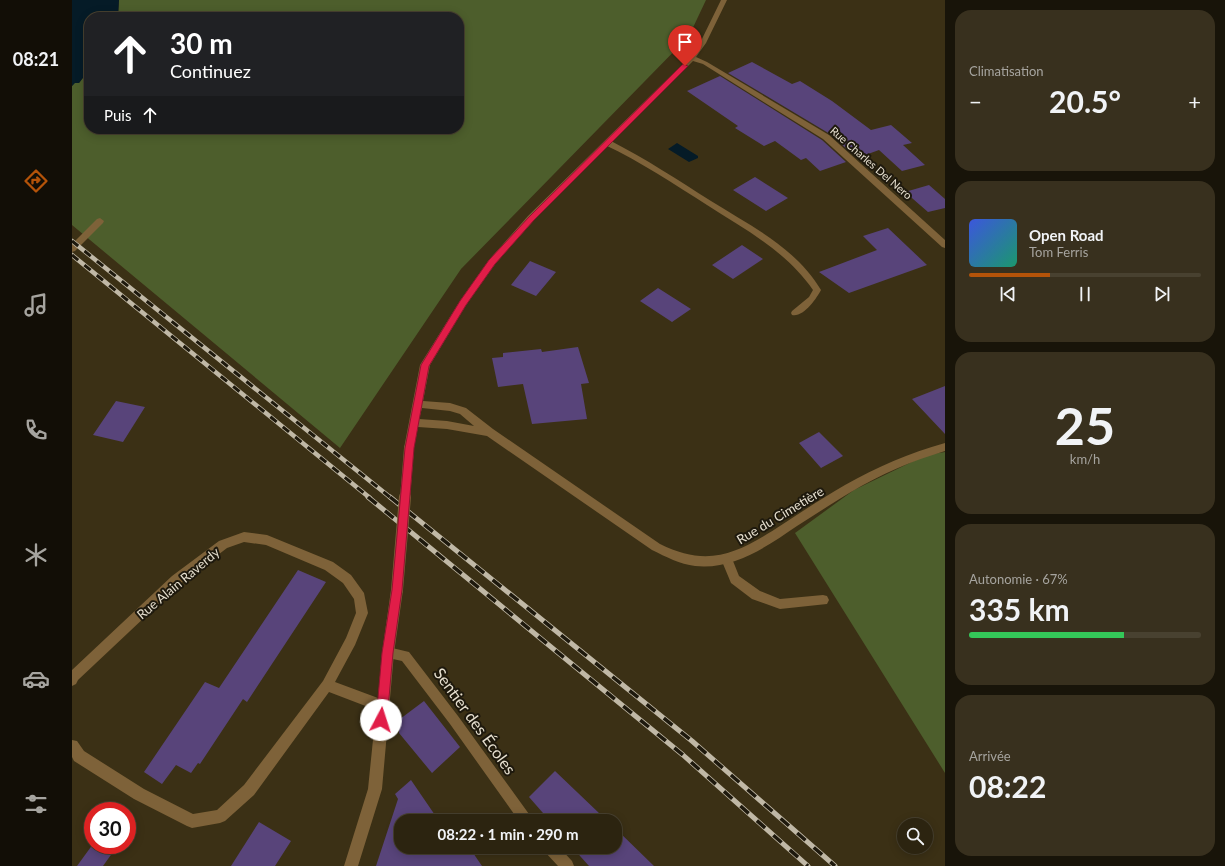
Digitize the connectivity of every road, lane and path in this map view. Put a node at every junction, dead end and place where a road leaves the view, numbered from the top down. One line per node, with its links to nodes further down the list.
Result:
1 (724, 0): 2 (street)
2 (692, 58): 3 (street); 5 (street, Rue Charles Del Nero)
3 (608, 143): 7 (street); 8 (street)
4 (100, 221): 6 (street)
5 (945, 245)
6 (72, 249)
7 (795, 313)
8 (417, 404): 9 (street); 10 (street, Rue du Cimetière)
9 (414, 423): 10 (street, Rue du Cimetière); 14 (street, bridge)
10 (489, 432): 12 (street, Rue du Cimetière)
11 (945, 447): 12 (street, Rue du Cimetière)
12 (727, 559): 13 (street)
13 (823, 600)
14 (388, 653): 17 (street); 19 (street, Sentier des Écoles)
15 (72, 680): 16 (street, Rue Alain Raverdy)
16 (327, 685): 17 (street); 18 (street, Rue Alain Raverdy)
17 (383, 706): 21 (street)
18 (72, 746)
19 (522, 814)
20 (556, 854): 22 (street)
21 (351, 866)
22 (567, 866)

